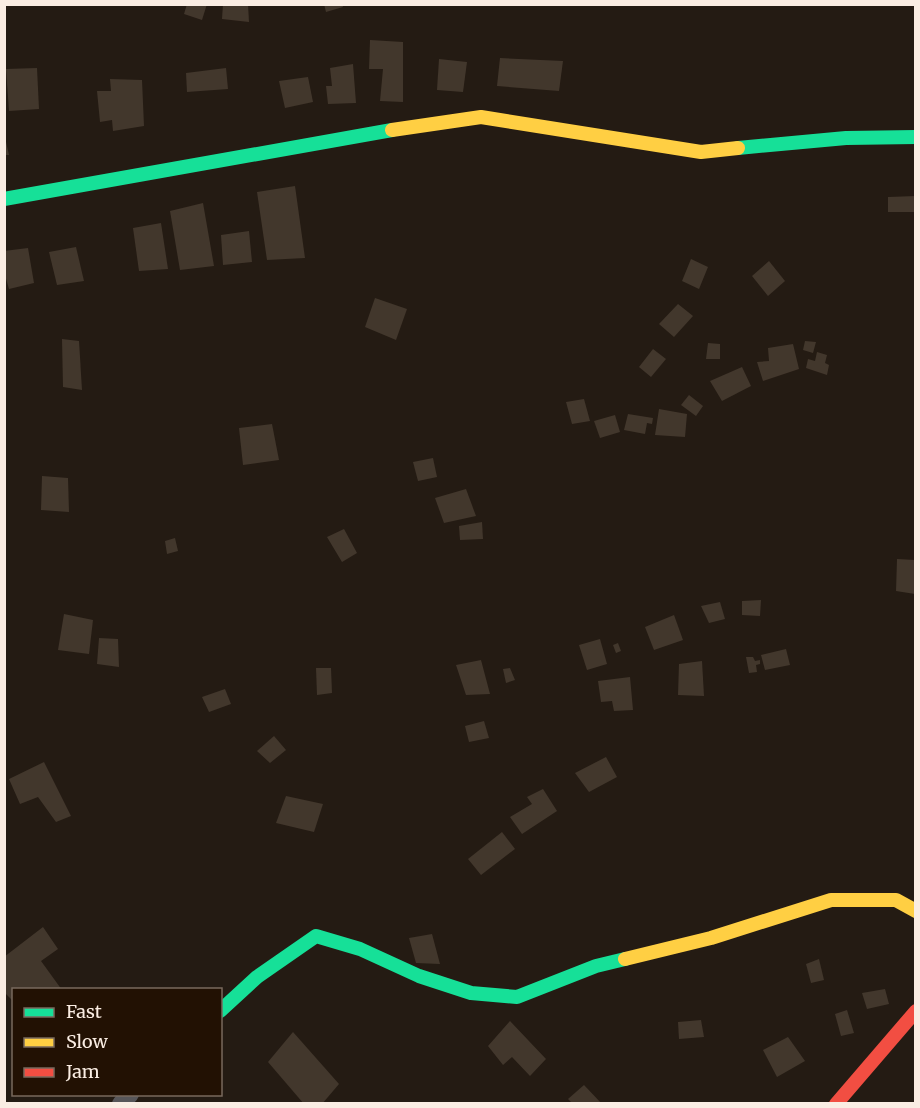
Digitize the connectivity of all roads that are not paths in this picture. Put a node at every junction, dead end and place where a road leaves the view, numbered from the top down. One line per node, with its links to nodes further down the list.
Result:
1 (915, 137): 2 (street)
2 (4, 199)
3 (915, 911): 4 (street)
4 (222, 1009)
5 (915, 1011): 6 (street)
6 (836, 1104)

